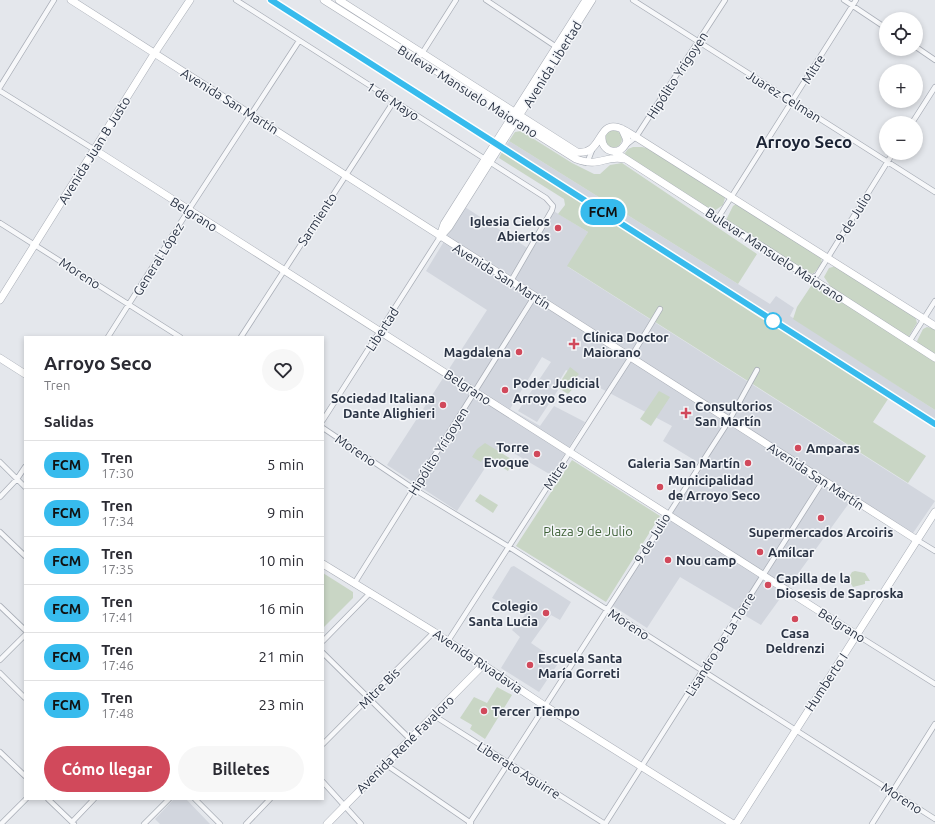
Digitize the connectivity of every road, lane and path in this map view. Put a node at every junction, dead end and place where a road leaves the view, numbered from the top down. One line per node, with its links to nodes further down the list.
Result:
1 (54, 0): 25 (street)
2 (71, 0): 22 (main road, Avenida San Martín)
3 (190, 0): 22 (main road, Avenida Juan B Justo)
4 (236, 0): 17 (street, 1 de Mayo)
5 (324, 0): 23 (main road, Bulevar Mansuelo Maiorano)
6 (339, 0): 21 (main road, Bulevar Mansuelo Maiorano)
7 (456, 0): 21 (street)
8 (486, 0): 19 (street)
9 (586, 0): 19 (main road, Avenida Libertad)
10 (592, 0): 19 (main road, Avenida Libertad)
11 (633, 0): 18 (street, Juarez Celman)
12 (725, 0): 18 (street, Hipólito Yrigoyen)
13 (844, 0): 15 (street)
14 (856, 0): 15 (street, Mitre)
15 (853, 6): 16 (street); 29 (street, Mitre)
16 (879, 23)
17 (299, 41): 28 (street, 1 de Mayo); 31 (street, General López)
18 (699, 42): 29 (street, Juarez Celman); 36 (street, Hipólito Yrigoyen)
19 (558, 48): 30 (main road, Avenida Libertad)
20 (923, 52): 24 (street)
21 (423, 53): 23 (street); 30 (main road, Bulevar Mansuelo Maiorano)
22 (154, 54): 31 (main road, Avenida San Martín); 39 (main road, Avenida Juan B Justo)
23 (418, 60): 33 (main road, Bulevar Mansuelo Maiorano)
24 (935, 60)
25 (0, 87)
26 (935, 87): 32 (street)
27 (0, 91): 39 (street, Belgrano)
28 (394, 101): 42 (street, 1 de Mayo); 46 (street, Sarmiento)
29 (793, 102): 44 (street, Juarez Celman); 48 (street, Mitre)
30 (517, 113): 33 (main road, Avenida Libertad); 37 (main road, Bulevar Mansuelo Maiorano)
31 (251, 115): 46 (main road, Avenida San Martín); 49 (street, General López)
32 (916, 116)
33 (513, 120): 42 (main road, Avenida Libertad); 45 (main road, Bulevar Mansuelo Maiorano)
34 (622, 129): 35 (main road, Bulevar Mansuelo Maiorano); 36 (main road, Bulevar Mansuelo Maiorano); 38 (main road)
35 (602, 137): 37 (main road, Bulevar Mansuelo Maiorano); 40 (main road, Bulevar Mansuelo Maiorano)
36 (636, 137): 38 (street, Hipólito Yrigoyen); 48 (main road, Bulevar Mansuelo Maiorano)
37 (594, 146): 45 (street)
38 (624, 147): 40 (main road)
39 (95, 150): 49 (main road, Belgrano); 53 (main road, Avenida Juan B Justo)
40 (614, 152): 41 (main road, Bulevar Mansuelo Maiorano); 43 (main road)
41 (625, 159): 43 (main road); 50 (main road, Bulevar Mansuelo Maiorano)
42 (487, 161): 52 (main road, Avenida Libertad); 57 (street, 1 de Mayo)
43 (604, 161): 45 (main road)
44 (888, 162): 47 (street, Juarez Celman); 54 (street, 9 de Julio)
45 (587, 164)
46 (346, 175): 52 (main road, Avenida San Martín); 55 (street, Sarmiento)
47 (935, 192)
48 (732, 197): 50 (street, Mitre); 54 (main road, Bulevar Mansuelo Maiorano)
49 (188, 210): 55 (main road, Belgrano); 61 (street, General López)
50 (718, 218): 56 (main road, Bulevar Mansuelo Maiorano)
51 (0, 223): 53 (street, Moreno)
52 (440, 237): 57 (main road, Avenida San Martín); 65 (street, Libertad)
53 (34, 244): 59 (main road, Avenida Juan B Justo); 61 (street, Moreno)
54 (828, 258): 56 (street, 9 de Julio); 63 (main road, Bulevar Mansuelo Maiorano)
55 (284, 270): 65 (main road, Belgrano); 68 (street, Sarmiento)
56 (810, 278): 69 (main road, Bulevar Mansuelo Maiorano)
57 (511, 281): 58 (main road, Avenida San Martín)
58 (534, 297): 70 (main road, Avenida San Martín); 75 (street, Hipólito Yrigoyen)
59 (0, 300)
60 (935, 301): 63 (street)
61 (129, 305): 66 (street, General López); 67 (street, Moreno)
62 (660, 309): 70 (street, Mitre)
63 (924, 319): 64 (main road, Bulevar Mansuelo Maiorano); 69 (street)
64 (935, 326)
65 (380, 331): 75 (main road, Belgrano); 76 (street, Libertad)
66 (109, 336)
67 (178, 336)
68 (242, 336)
69 (909, 342): 72 (main road, Bulevar Mansuelo Maiorano)
70 (631, 357): 77 (main road, Avenida San Martín); 79 (street, Mitre)
71 (0, 358): 74 (main road)
72 (935, 358)
73 (758, 370): 77 (street, 9 de Julio)
74 (24, 373)
75 (475, 392): 79 (main road, Belgrano); 85 (street, Hipólito Yrigoyen)
76 (324, 418)
77 (730, 419): 83 (main road, Avenida San Martín); 88 (street, 9 de Julio)
78 (324, 429): 85 (street, Moreno)
79 (570, 453): 88 (main road, Belgrano); 91 (street, Mitre)
80 (0, 462): 82 (street)
81 (24, 468): 82 (street)
82 (17, 479): 84 (street); 86 (street)
83 (823, 481): 90 (main road, Avenida San Martín); 95 (street, Lisandro De La Torre)
84 (24, 486)
85 (414, 489): 91 (street, Moreno); 96 (street, Hipólito Yrigoyen)
86 (0, 497)
87 (935, 512): 90 (main road, Humberto I)
88 (667, 513): 95 (main road, Belgrano); 99 (street, 9 de Julio)
89 (0, 532): 93 (street)
90 (917, 540): 92 (street, Avenida San Martín); 102 (main road, Humberto I)
91 (509, 547): 99 (street, Moreno); 105 (street, Mitre)
92 (935, 551)
93 (24, 555)
94 (324, 565): 96 (main road, Avenida Rivadavia)
95 (763, 575): 102 (main road, Belgrano); 109 (street, Lisandro De La Torre)
96 (354, 584): 97 (main road, Avenida Rivadavia)
97 (370, 593): 101 (main road, Avenida Rivadavia); 104 (street)
98 (0, 606): 100 (street)
99 (606, 609): 109 (street, Moreno); 114 (street, 9 de Julio)
100 (24, 629)
101 (434, 632): 105 (main road, Avenida Rivadavia); 113 (street, Mitre Bis)
102 (857, 635): 111 (street, Belgrano); 117 (main road, Humberto I)
103 (24, 636): 107 (street)
104 (324, 640)
105 (448, 641): 108 (main road, Avenida Rivadavia)
106 (324, 654): 113 (street)
107 (0, 660)
108 (483, 665): 114 (main road, Avenida Rivadavia); 115 (main road, Avenida René Favaloro)
109 (703, 671): 117 (street, Moreno); 123 (street, Lisandro De La Torre)
110 (0, 673): 112 (street)
111 (935, 684)
112 (24, 697)
113 (368, 698): 118 (street); 119 (street, Mitre Bis)
114 (545, 706): 121 (street, 9 de Julio); 123 (main road, Avenida Rivadavia)
115 (433, 715): 118 (main road, Avenida René Favaloro); 121 (street, Liberato Aguirre)
116 (935, 724): 126 (street)
117 (796, 730): 126 (street, Moreno); 144 (main road, Humberto I)
118 (410, 739): 122 (main road, Avenida René Favaloro)
119 (324, 743)
120 (0, 752): 124 (street)
121 (508, 762): 137 (street, 9 de Julio); 143 (street, Liberato Aguirre)
122 (386, 764): 133 (main road, Avenida René Favaloro); 137 (street)
123 (642, 767): 143 (street, Lisandro De La Torre); 144 (main road, Avenida Rivadavia)
124 (24, 775)
125 (324, 783): 133 (street)
126 (892, 792): 134 (street, Moreno); 145 (street)
127 (25, 800): 135 (street)
128 (49, 800): 136 (street)
129 (93, 800): 136 (street)
130 (168, 800): 138 (street)
131 (196, 800): 139 (street)
132 (269, 800): 140 (street)
133 (344, 806): 141 (main road, Avenida René Favaloro); 142 (street)
134 (935, 819)
135 (2, 823)
136 (73, 823)
137 (471, 823)
138 (144, 824)
139 (220, 824)
140 (246, 824)
141 (326, 824)
142 (362, 824)
143 (605, 824)
144 (734, 824)
145 (872, 824)

